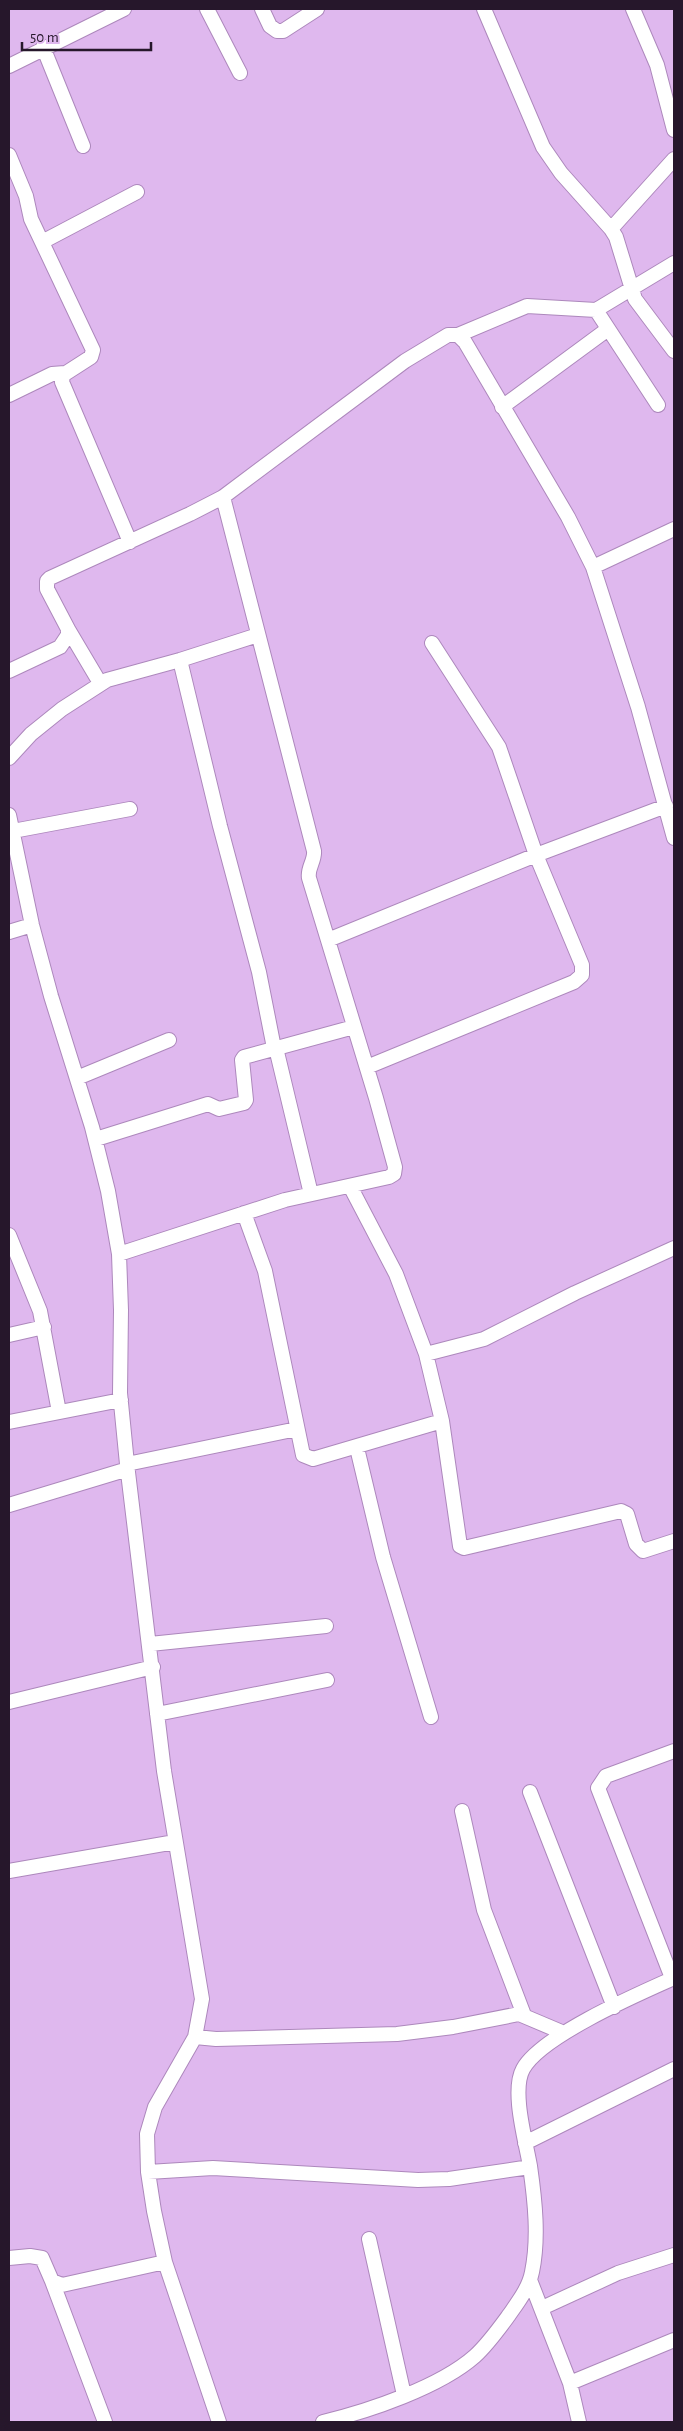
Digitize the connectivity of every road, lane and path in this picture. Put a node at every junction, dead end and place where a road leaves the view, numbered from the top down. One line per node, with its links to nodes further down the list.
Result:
1 (124, 9): 7 (street)
2 (207, 9): 9 (street)
3 (262, 9): 4 (street)
4 (317, 9)
5 (484, 9): 16 (street)
6 (633, 9): 10 (street)
7 (43, 47): 8 (street); 12 (street)
8 (9, 66)
9 (240, 72)
10 (668, 76): 11 (street)
11 (674, 130)
12 (83, 146)
13 (9, 154): 17 (street)
14 (674, 159): 16 (street)
15 (136, 192): 17 (street)
16 (611, 229): 19 (street)
17 (42, 242): 24 (street)
18 (674, 263): 19 (street)
19 (630, 289): 20 (street); 23 (street)
20 (596, 310): 21 (street); 22 (street)
21 (608, 329): 26 (street); 27 (street)
22 (458, 335): 27 (street); 28 (street)
23 (674, 351)
24 (65, 373): 25 (street); 30 (street)
25 (9, 395)
26 (658, 405)
27 (502, 407): 31 (street)
28 (223, 497): 30 (street); 33 (street)
29 (674, 529): 31 (street)
30 (130, 542): 32 (street)
31 (594, 567): 39 (street)
32 (68, 629): 36 (street); 37 (street)
33 (258, 635): 35 (street); 47 (street)
34 (432, 643): 44 (street)
35 (180, 660): 37 (street); 50 (street)
36 (9, 671)
37 (100, 683): 38 (street)
38 (9, 758)
39 (666, 806): 43 (street); 44 (street)
40 (130, 808): 42 (street)
41 (9, 815): 42 (street)
42 (13, 831): 45 (street)
43 (674, 838)
44 (536, 855): 47 (street); 51 (street)
45 (32, 925): 46 (street); 52 (street)
46 (9, 932)
47 (328, 940): 48 (street)
48 (354, 1027): 50 (street); 51 (street)
49 (168, 1040): 52 (street)
50 (275, 1048): 53 (street); 55 (street)
51 (367, 1067): 54 (street)
52 (77, 1078): 53 (street)
53 (96, 1140): 59 (street)
54 (350, 1186): 55 (street); 62 (street)
55 (311, 1194): 56 (street)
56 (244, 1213): 59 (street); 67 (street)
57 (9, 1235): 60 (street)
58 (674, 1248): 62 (street)
59 (119, 1254): 63 (street)
60 (44, 1327): 61 (street); 64 (street)
61 (9, 1336)
62 (426, 1354): 65 (street)
63 (121, 1400): 64 (street); 69 (street)
64 (59, 1412): 66 (street)
65 (442, 1421): 68 (street); 71 (street)
66 (9, 1422)
67 (298, 1429): 68 (street); 69 (street)
68 (357, 1448): 78 (street)
69 (127, 1466): 70 (street); 73 (street)
70 (9, 1505)
71 (674, 1541)
72 (326, 1626): 73 (street)
73 (150, 1644): 74 (street)
74 (152, 1667): 76 (street); 77 (street)
75 (327, 1680): 77 (street)
76 (9, 1702)
77 (157, 1714): 82 (street)
78 (431, 1717)
79 (674, 1751): 84 (street)
80 (530, 1792): 85 (street)
81 (462, 1811): 86 (street)
82 (175, 1842): 83 (street); 88 (street)
83 (9, 1870)
84 (673, 1978): 85 (street)
85 (614, 2007): 87 (street)
86 (524, 2015): 87 (street); 88 (street)
87 (564, 2033): 90 (street)
88 (195, 2037): 92 (street)
89 (674, 2069): 90 (street)
90 (525, 2143): 91 (street)
91 (530, 2168): 92 (street); 97 (street)
92 (148, 2172): 96 (street)
93 (369, 2239): 102 (street)
94 (674, 2255): 99 (street)
95 (9, 2258): 98 (street)
96 (166, 2262): 98 (street); 104 (street)
97 (530, 2280): 99 (street); 102 (street)
98 (52, 2281): 103 (street)
99 (542, 2308): 101 (street)
100 (674, 2340): 101 (street)
101 (570, 2383): 106 (street)
102 (404, 2395): 105 (street)
103 (105, 2422)
104 (219, 2422)
105 (323, 2422)
106 (579, 2422)

